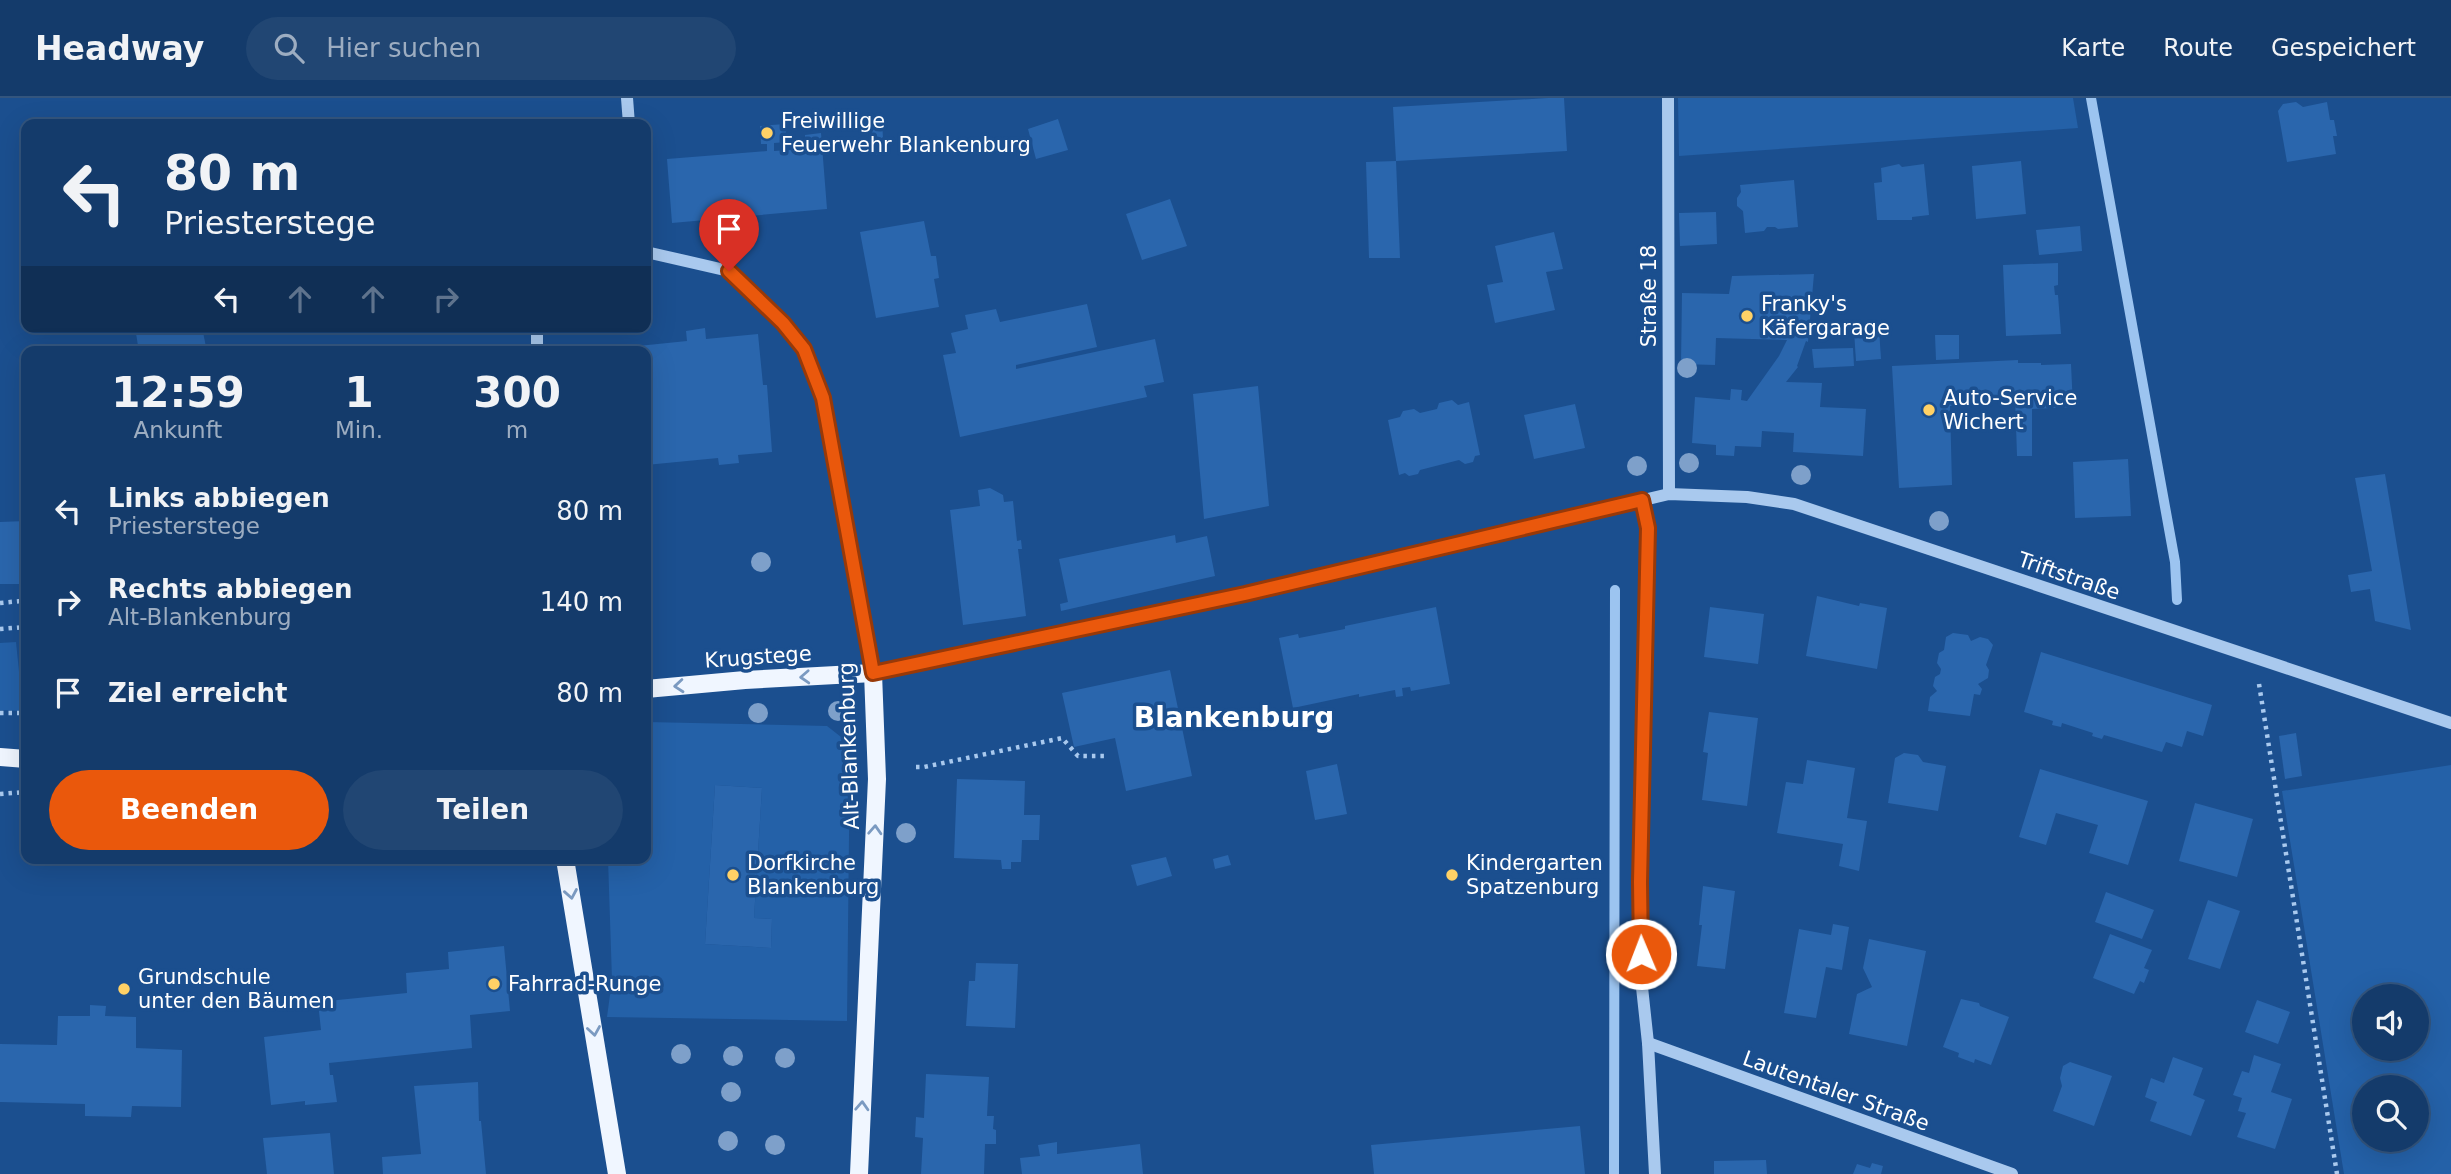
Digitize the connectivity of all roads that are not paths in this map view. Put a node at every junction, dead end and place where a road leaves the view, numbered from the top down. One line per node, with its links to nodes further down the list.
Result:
1 (626, 98): 3 (street)
2 (1668, 98): 5 (street, Straße 18)
3 (628, 119)
4 (651, 253): 7 (street, Alt-Blankenburg)
5 (1669, 494): 6 (street, Triftstraße); 9 (street, Triftstraße)
6 (1642, 500): 7 (street, Triftstraße); 13 (street)
7 (873, 673): 8 (main road, Krugstege, one-way to 8); 15 (main road, Alt-Blankenburg, one-way to 7)
8 (651, 689)
9 (2451, 723)
10 (0, 757): 11 (main road)
11 (21, 759)
12 (566, 864): 14 (main road, one-way to 14)
13 (1648, 1044): 16 (street); 17 (street, Lautentaler Straße)
14 (617, 1174)
15 (859, 1174)
16 (1655, 1174)
17 (2012, 1174)

